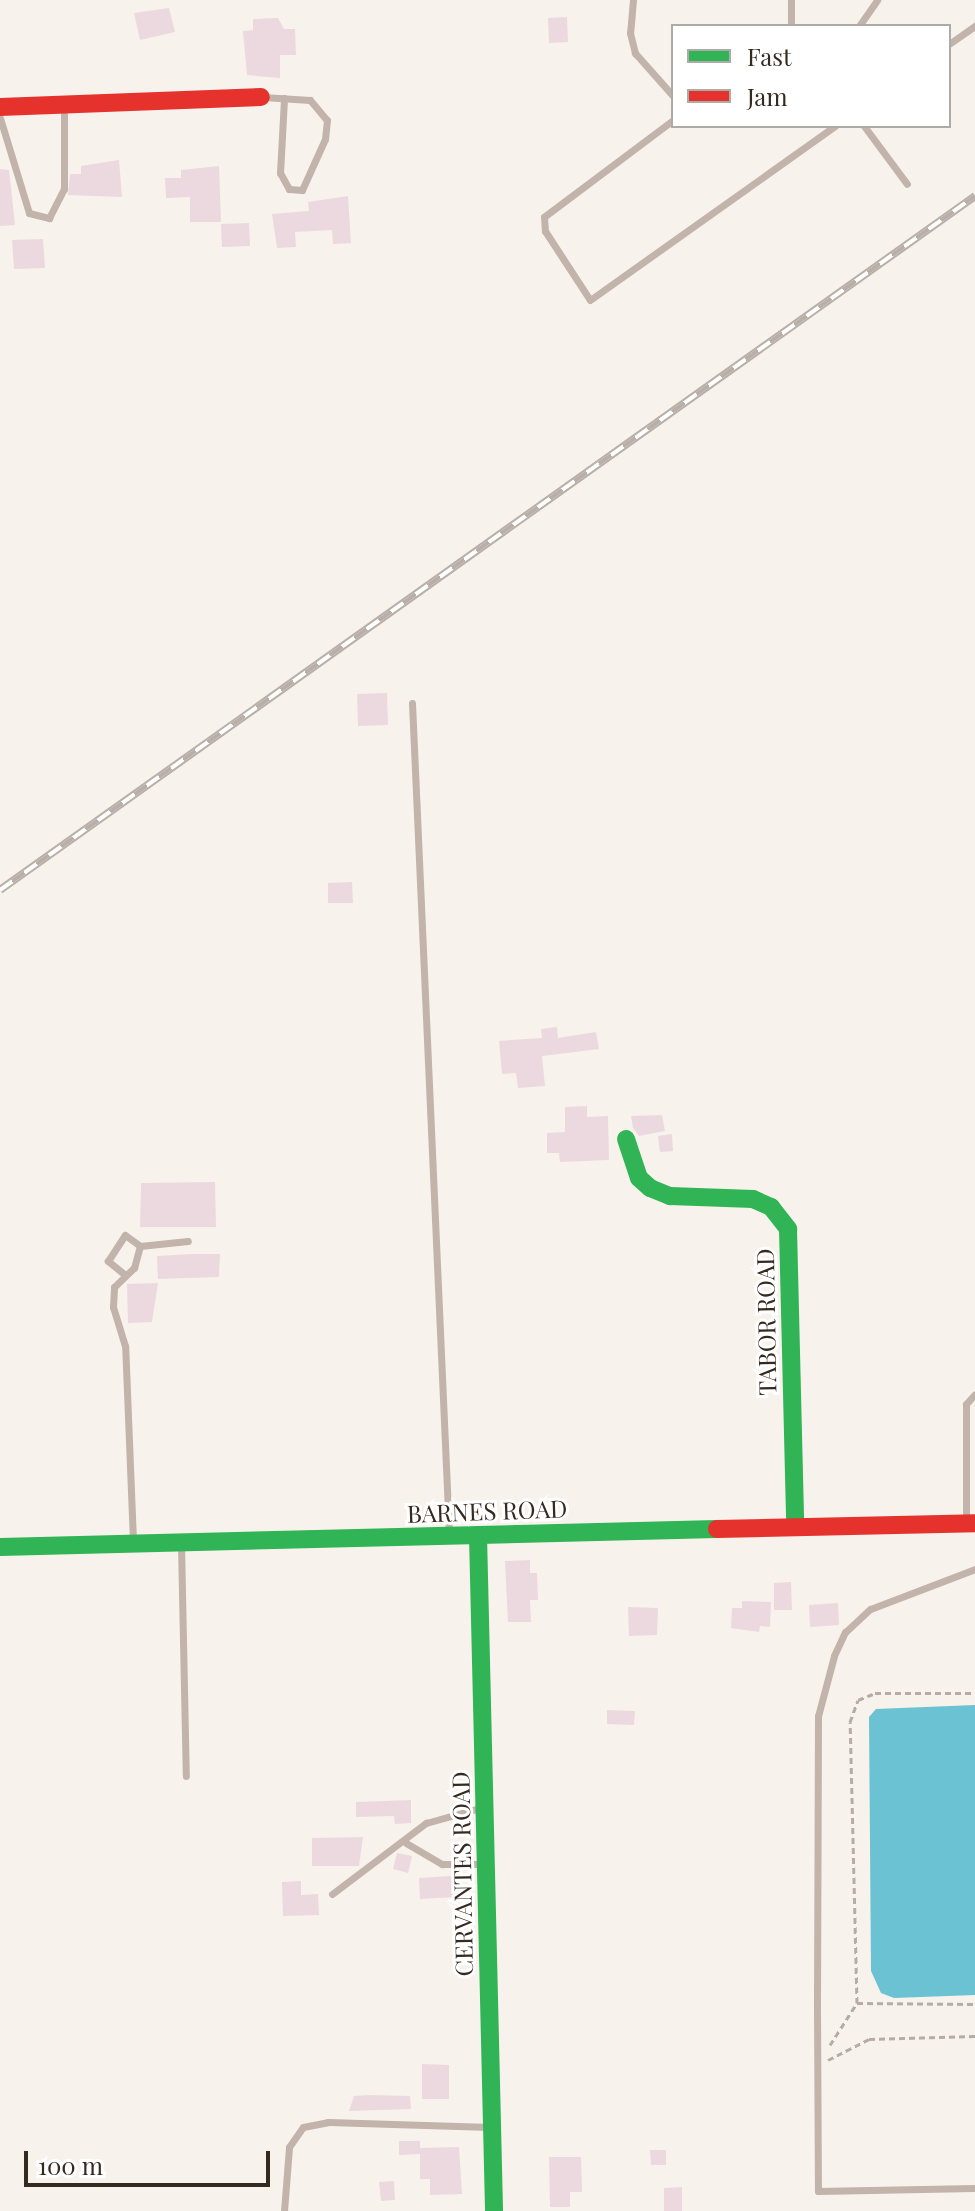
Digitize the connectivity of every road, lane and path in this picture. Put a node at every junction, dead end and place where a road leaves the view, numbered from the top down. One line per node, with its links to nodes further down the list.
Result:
1 (633, 0): 8 (lane)
2 (791, 0): 4 (lane)
3 (877, 0): 5 (lane)
4 (791, 24)
5 (860, 24)
6 (975, 26): 7 (lane)
7 (951, 43)
8 (671, 94)
9 (261, 97): 10 (lane); 11 (street)
10 (284, 98): 10 (lane)
11 (64, 104): 12 (street); 13 (lane)
12 (0, 107)
13 (0, 118)
14 (671, 122): 15 (lane)
15 (832, 128)
16 (865, 128): 17 (lane)
17 (907, 184)
18 (412, 703): 27 (lane)
19 (626, 1139): 25 (street, TABOR ROAD)
20 (188, 1241): 21 (lane)
21 (140, 1246): 22 (lane); 22 (lane)
22 (124, 1274): 29 (lane)
23 (975, 1394): 24 (lane)
24 (970, 1523): 25 (street, BARNES ROAD)
25 (795, 1526): 26 (street, BARNES ROAD)
26 (478, 1535): 27 (street, BARNES ROAD); 34 (street, CERVANTES ROAD)
27 (449, 1536): 28 (street, BARNES ROAD)
28 (181, 1542): 29 (street, BARNES ROAD); 33 (lane)
29 (133, 1544): 30 (street, BARNES ROAD)
30 (0, 1547)
31 (975, 1569): 41 (lane)
32 (975, 1693): 38 (path)
33 (186, 1776)
34 (485, 1807): 35 (lane); 36 (street, CERVANTES ROAD)
35 (406, 1843): 36 (lane); 37 (lane)
36 (486, 1863): 42 (street, CERVANTES ROAD)
37 (332, 1894)
38 (857, 2003): 39 (path); 41 (path)
39 (975, 2004)
40 (975, 2036): 41 (path)
41 (817, 2065): 43 (lane)
42 (492, 2127): 44 (lane); 45 (street, CERVANTES ROAD)
43 (975, 2188)
44 (284, 2211)
45 (494, 2211)

